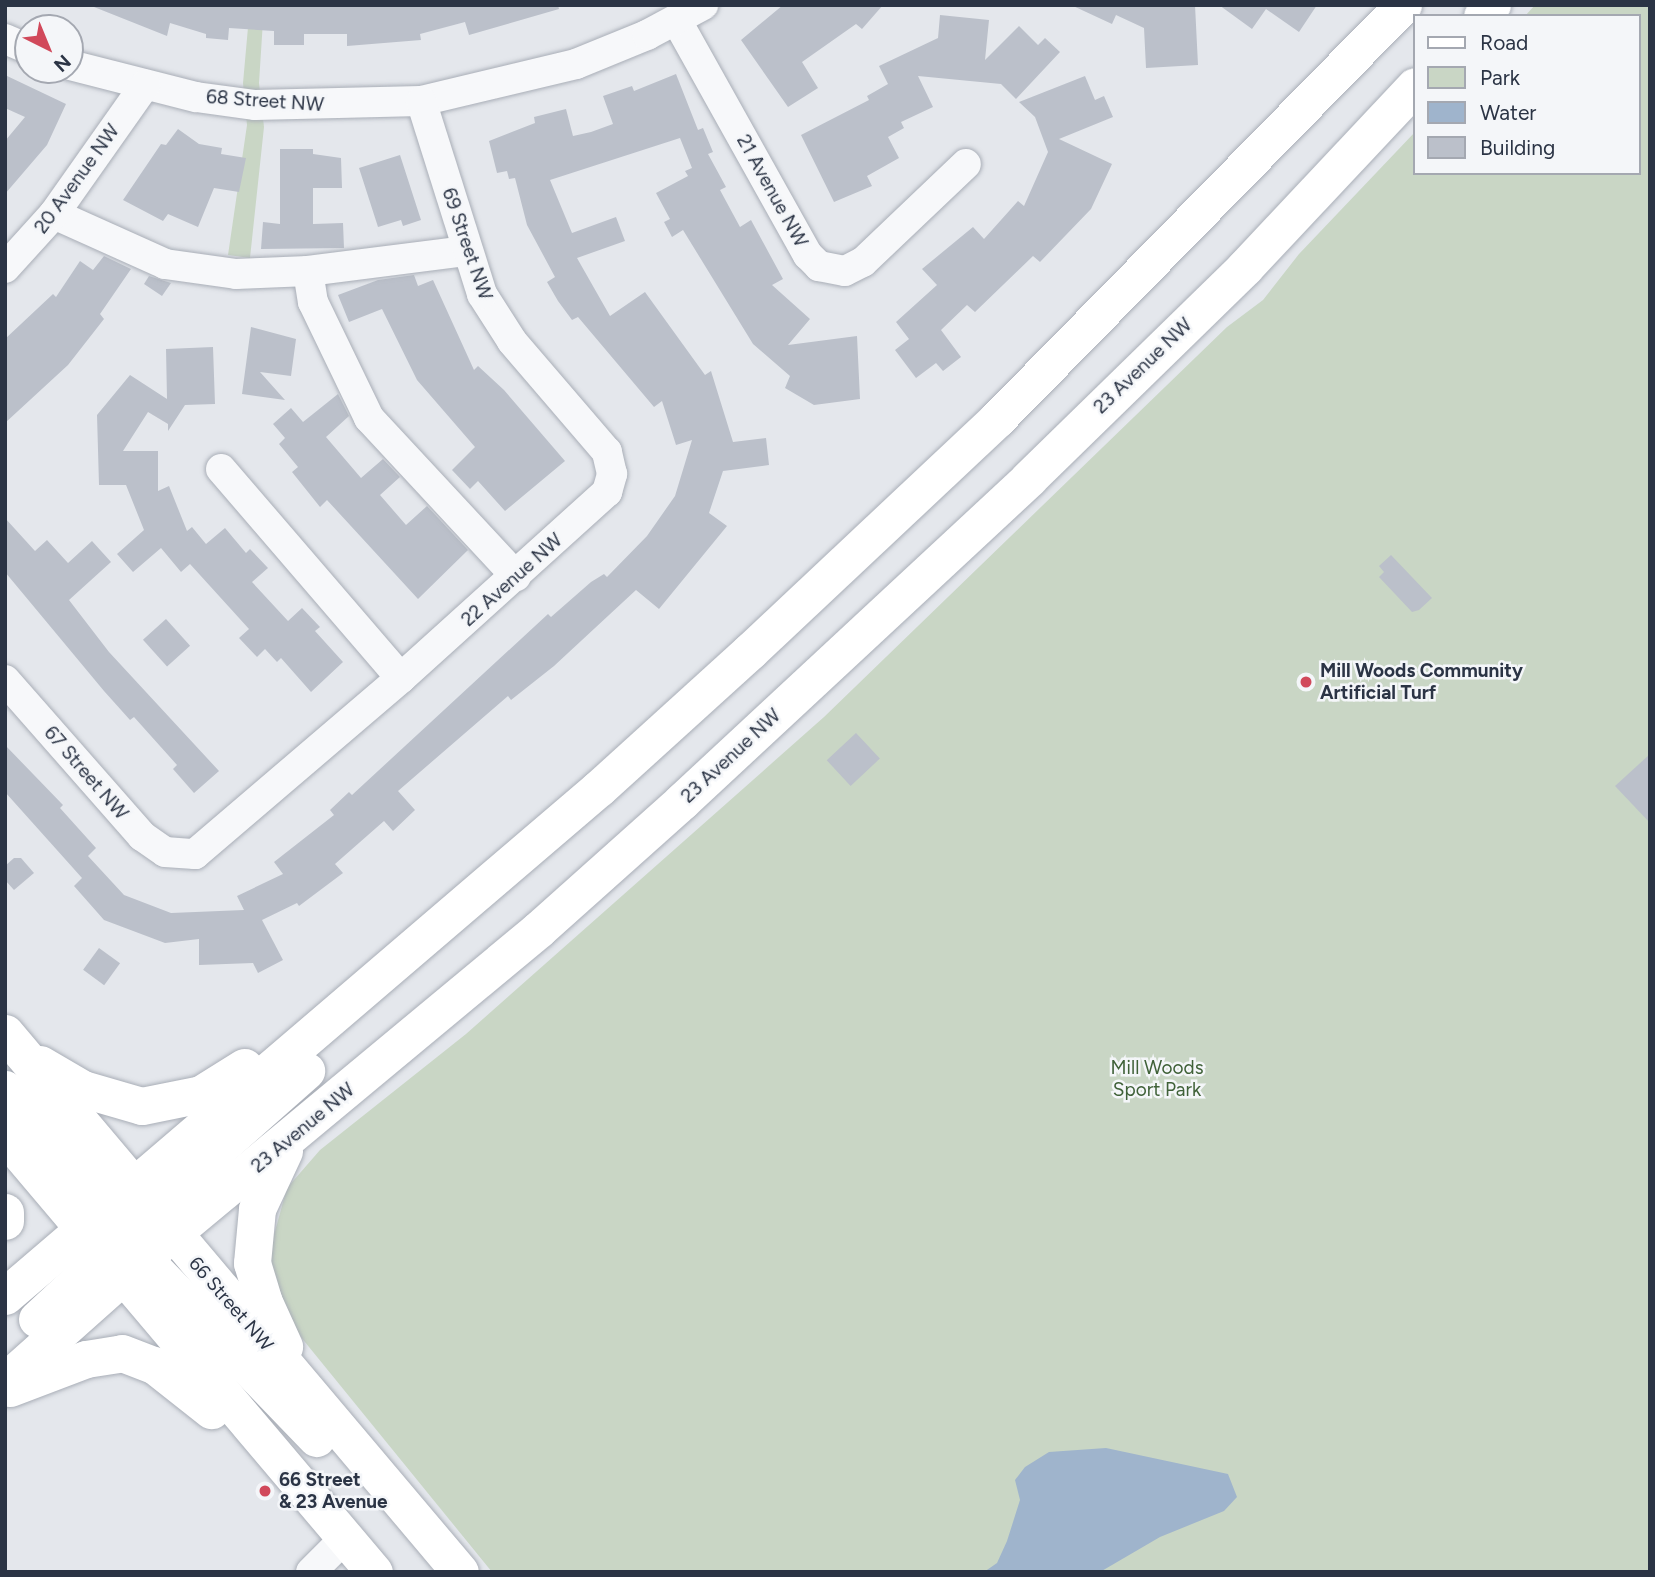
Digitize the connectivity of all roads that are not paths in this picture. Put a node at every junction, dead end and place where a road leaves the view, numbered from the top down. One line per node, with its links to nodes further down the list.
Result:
1 (1402, 5): 18 (main road)
2 (691, 11): 6 (street, 21 Avenue NW); 7 (street, 21 Avenue NW)
3 (84, 69): 4 (street, 68 Street NW)
4 (145, 85): 6 (street, 68 Street NW); 8 (street, 20 Avenue NW)
5 (1414, 87): 22 (main road, 23 Avenue NW)
6 (421, 100): 9 (street, 69 Street NW)
7 (966, 164)
8 (54, 214): 10 (street, 20 Avenue NW); 11 (street)
9 (467, 251): 11 (street); 13 (street, 69 Street NW)
10 (5, 268)
11 (308, 271): 14 (street)
12 (221, 469): 15 (street)
13 (612, 474): 14 (street, 22 Avenue NW)
14 (516, 576): 15 (street, 22 Avenue NW)
15 (401, 678): 17 (street, 22 Avenue NW)
16 (5, 680): 17 (street, 67 Street NW)
17 (175, 856)
18 (456, 910): 19 (main road); 26 (main road)
19 (329, 1018): 20 (main road); 26 (main road)
20 (13, 1043): 26 (main road, 66 Street NW)
21 (5, 1089): 26 (main road)
22 (299, 1132): 27 (main road, 23 Avenue NW); 31 (main road)
23 (5, 1136): 26 (main road, 66 Street NW)
24 (5, 1212): 25 (main road)
25 (5, 1221)
26 (121, 1232): 27 (main road, 66 Street NW); 28 (main road); 29 (main road); 30 (main road); 33 (main road, 66 Street NW); 34 (main road)
27 (172, 1235): 31 (main road, 66 Street NW)
28 (5, 1296)
29 (5, 1348)
30 (5, 1381)
31 (302, 1385): 34 (main road, 66 Street NW)
32 (5, 1389): 33 (main road)
33 (282, 1466): 35 (main road, 66 Street NW)
34 (386, 1484): 38 (main road, 66 Street NW)
35 (345, 1538): 36 (street); 37 (main road, 66 Street NW)
36 (311, 1572)
37 (374, 1572)
38 (460, 1572)

